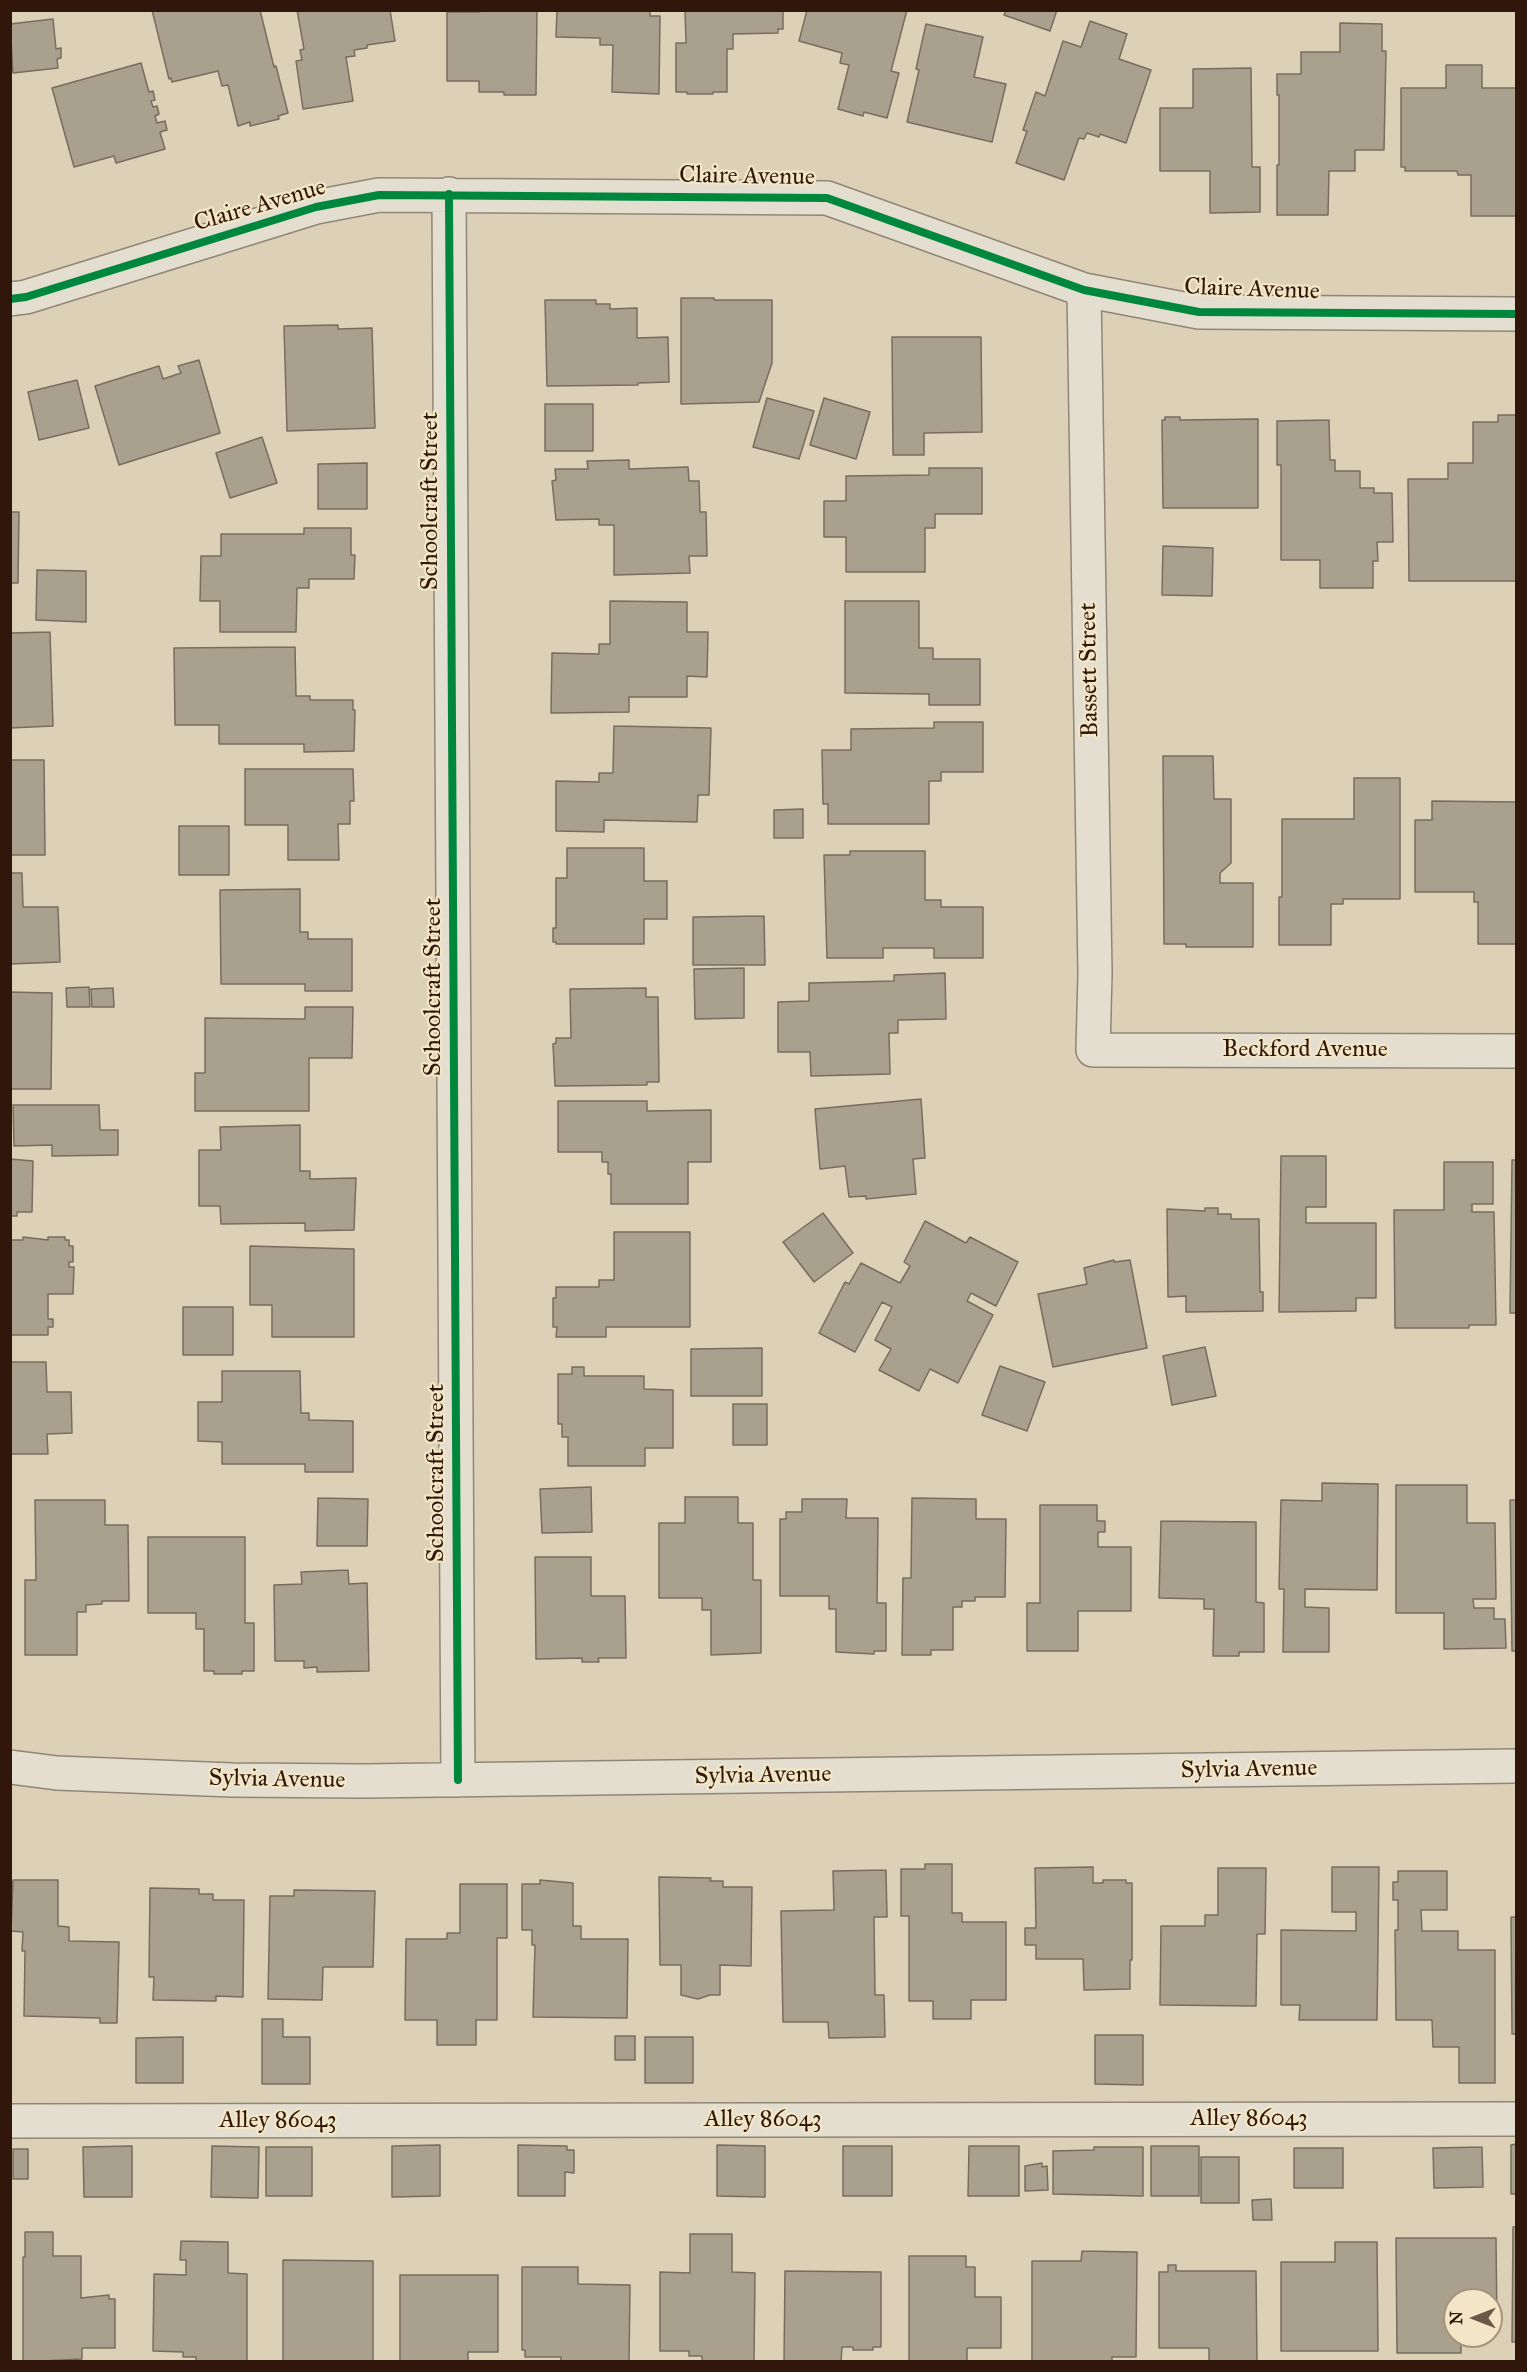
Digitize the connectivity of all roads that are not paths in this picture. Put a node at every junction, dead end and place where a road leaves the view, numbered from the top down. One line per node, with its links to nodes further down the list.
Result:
1 (449, 194): 2 (street, Claire Avenue); 3 (street, Claire Avenue); 9 (street, Schoolcraft Street)
2 (1084, 290): 4 (street, Claire Avenue); 5 (street, Bassett Street)
3 (10, 299)
4 (1516, 314)
5 (1093, 1050): 6 (street, Beckford Avenue)
6 (1516, 1051)
7 (1516, 1766): 9 (street, Sylvia Avenue)
8 (10, 1767): 9 (street, Sylvia Avenue)
9 (458, 1780)
10 (1516, 2119): 11 (street, Alley 86043)
11 (10, 2121)

